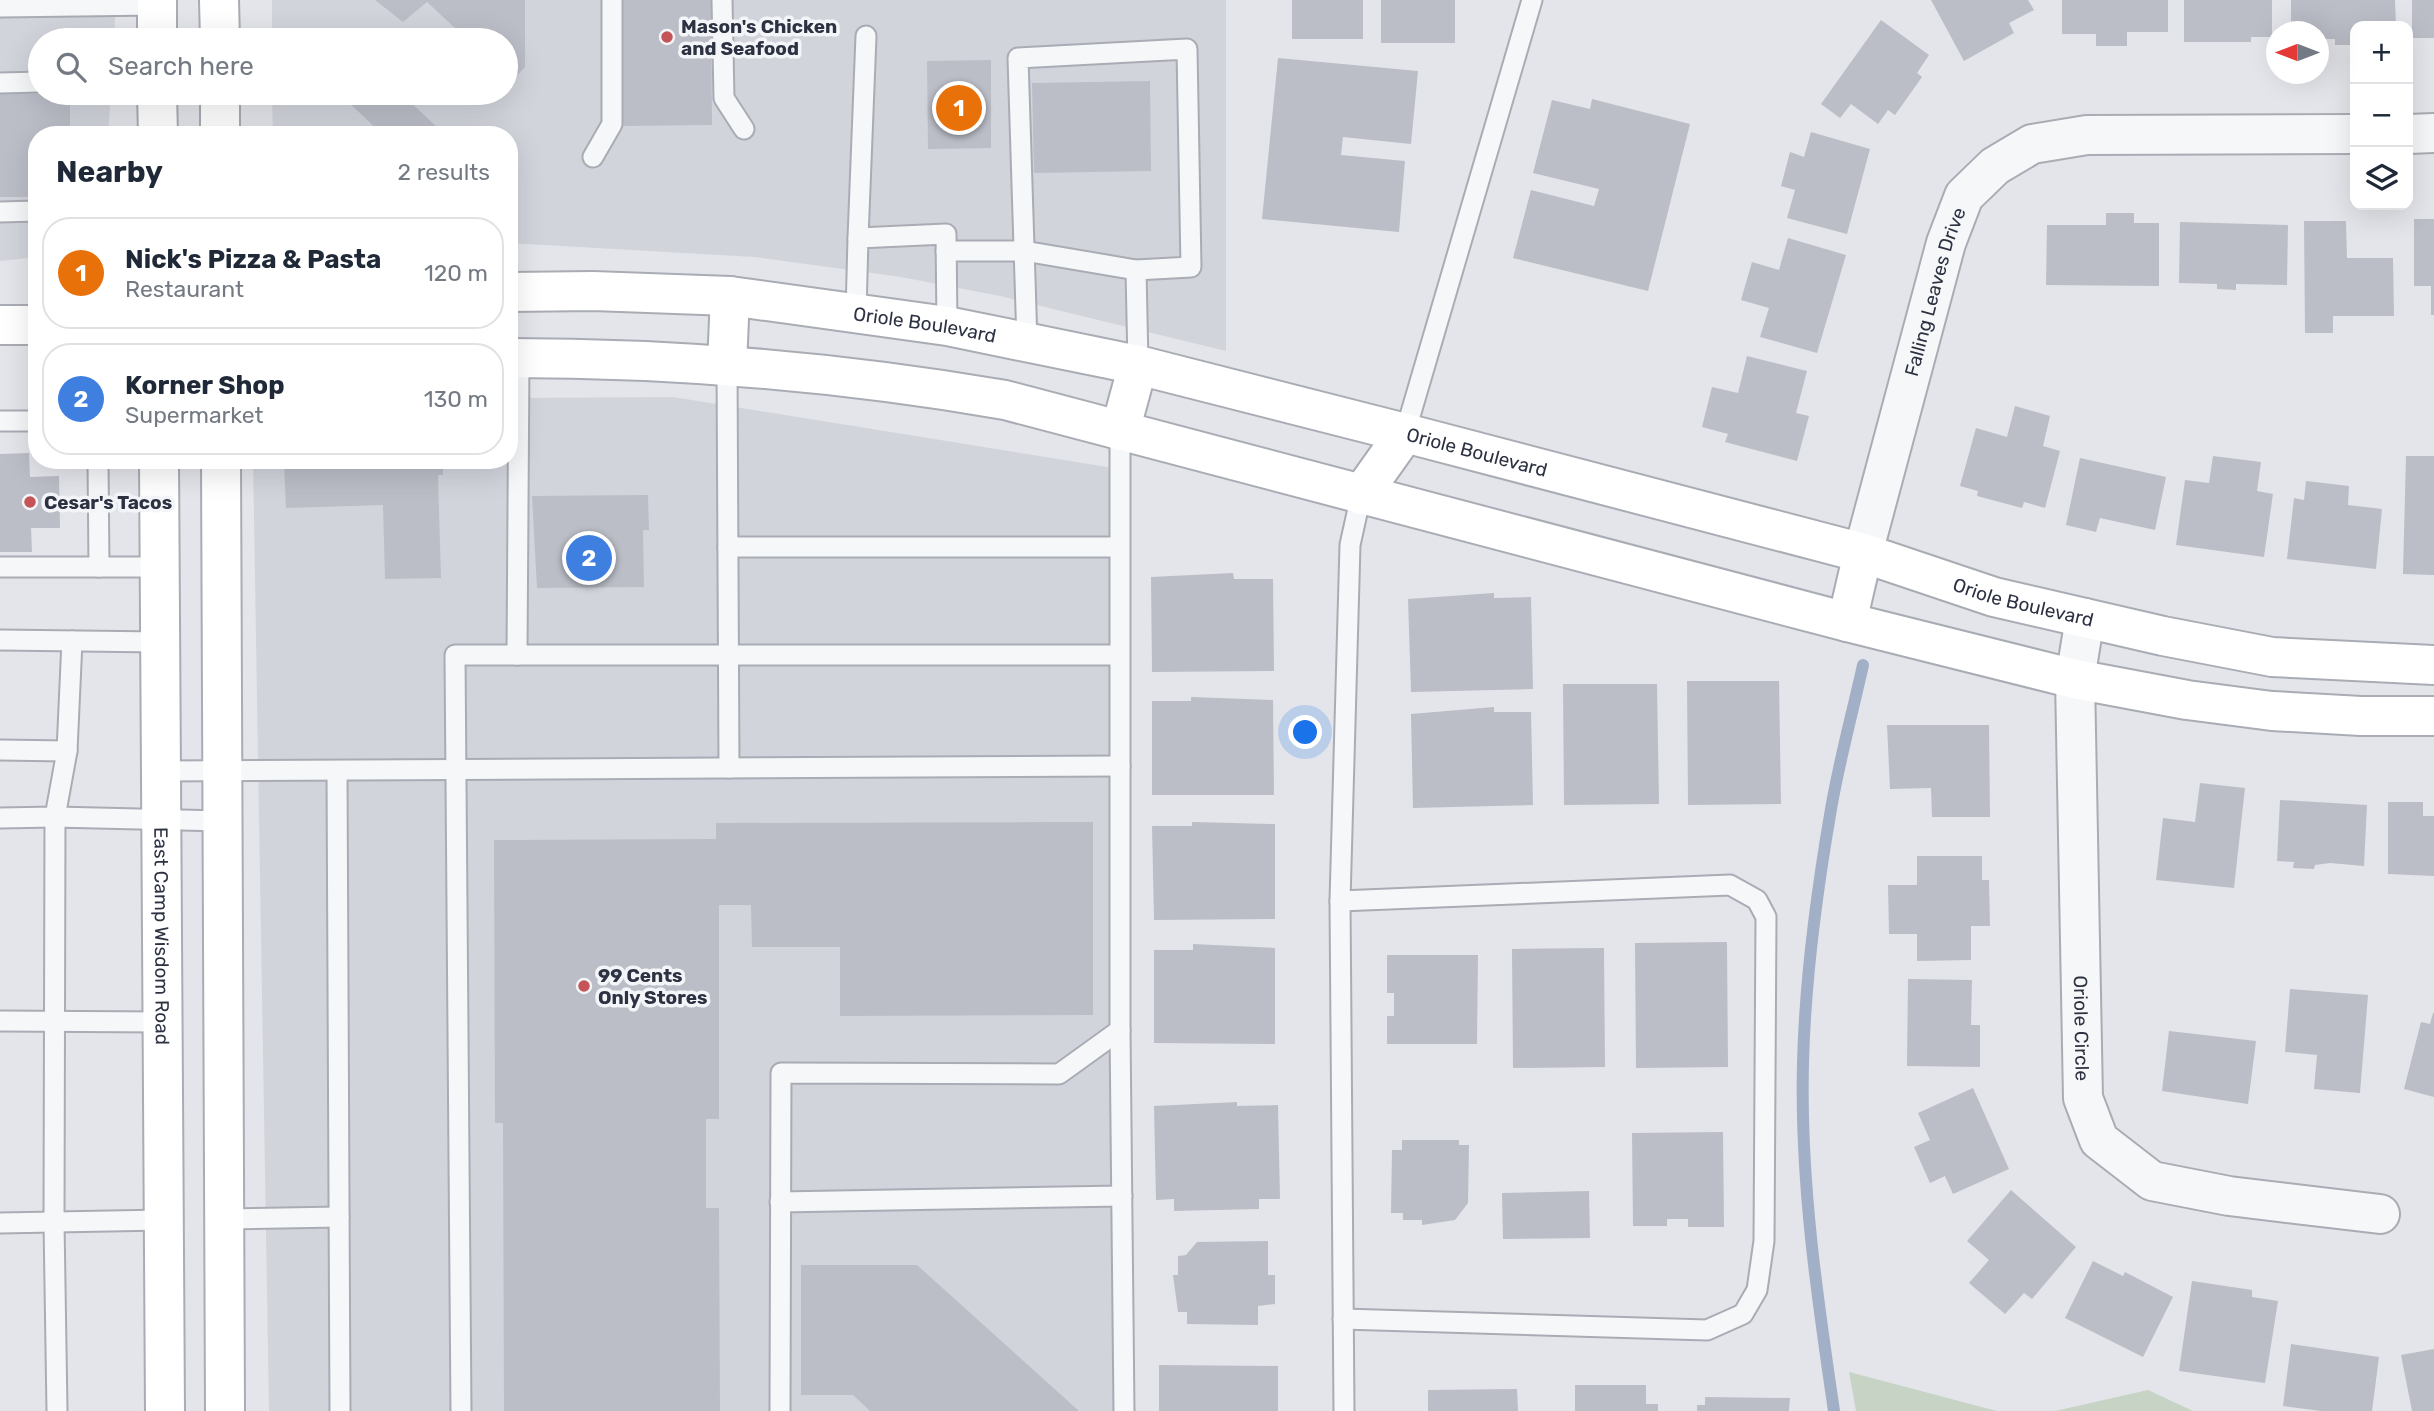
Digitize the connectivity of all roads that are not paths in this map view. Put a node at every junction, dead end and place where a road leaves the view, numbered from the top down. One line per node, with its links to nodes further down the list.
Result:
1 (219, 0): 7 (street)
2 (612, 0): 19 (lane)
3 (722, 0): 15 (lane)
4 (1532, 0): 39 (lane)
5 (0, 7): 6 (lane)
6 (157, 15)
7 (219, 28)
8 (866, 36): 22 (lane)
9 (28, 82): 10 (lane)
10 (0, 83)
11 (157, 105): 13 (street)
12 (220, 105): 14 (street)
13 (158, 126)
14 (220, 126)
15 (744, 128)
16 (2350, 134): 47 (street, Falling Leaves Drive)
17 (2413, 134): 18 (street)
18 (2434, 134)
19 (593, 157)
20 (28, 211): 21 (lane)
21 (0, 212)
22 (858, 238): 23 (lane); 28 (lane)
23 (946, 251): 24 (lane); 31 (lane)
24 (1024, 251): 25 (lane); 25 (lane); 32 (lane)
25 (1136, 270): 35 (lane)
26 (518, 292): 27 (street, Oriole Boulevard)
27 (730, 296): 28 (street, Oriole Boulevard); 34 (street)
28 (856, 313): 31 (street, Oriole Boulevard)
29 (0, 324): 30 (street)
30 (28, 325)
31 (947, 326): 32 (street, Oriole Boulevard)
32 (1027, 342): 35 (street, Oriole Boulevard)
33 (518, 358): 34 (street)
34 (727, 365): 38 (street); 45 (lane)
35 (1138, 365): 38 (street); 39 (street, Oriole Boulevard)
36 (0, 421): 37 (lane)
37 (28, 421)
38 (1120, 430): 44 (street); 46 (lane)
39 (1405, 433): 44 (street); 47 (street, Oriole Boulevard)
40 (98, 469): 49 (lane)
41 (159, 469): 50 (street, East Camp Wisdom Road)
42 (221, 469): 68 (street)
43 (515, 469): 56 (lane)
44 (1361, 495): 52 (street); 74 (lane)
45 (728, 547): 46 (lane); 57 (lane)
46 (1119, 547): 58 (lane)
47 (1863, 553): 51 (street, Oriole Boulevard); 52 (street, Falling Leaves Drive)
48 (0, 567): 49 (lane)
49 (99, 567): 50 (lane)
50 (160, 567): 55 (street, East Camp Wisdom Road)
51 (2085, 618): 59 (street, Oriole Boulevard); 60 (street, Oriole Circle)
52 (1847, 622): 60 (street)
53 (0, 639): 54 (lane)
54 (72, 641): 55 (lane); 63 (lane)
55 (160, 642): 67 (street, East Camp Wisdom Road)
56 (517, 655): 57 (lane); 66 (lane)
57 (728, 655): 58 (lane); 65 (lane)
58 (1119, 655): 64 (lane)
59 (2434, 665)
60 (2075, 679): 61 (street); 81 (street, Oriole Circle)
61 (2434, 716)
62 (0, 750): 63 (lane)
63 (67, 751): 70 (lane)
64 (1120, 766): 65 (lane); 78 (lane)
65 (729, 768): 66 (lane)
66 (454, 769): 69 (lane); 92 (lane)
67 (161, 771): 68 (lane); 72 (street, East Camp Wisdom Road)
68 (223, 771): 69 (lane); 73 (street)
69 (337, 771): 82 (lane)
70 (55, 817): 71 (lane); 72 (lane); 76 (lane)
71 (0, 818)
72 (162, 820): 73 (lane); 77 (street, East Camp Wisdom Road)
73 (223, 821): 83 (street)
74 (1340, 901): 87 (lane); 87 (lane)
75 (0, 1021): 76 (lane)
76 (54, 1021): 77 (lane); 85 (lane)
77 (162, 1021): 84 (street, East Camp Wisdom Road)
78 (1120, 1030): 79 (lane); 80 (lane)
79 (1122, 1196): 80 (lane); 94 (lane)
80 (780, 1202): 93 (lane)
81 (2380, 1214)
82 (339, 1217): 83 (lane); 91 (lane)
83 (225, 1219): 84 (street); 90 (street)
84 (164, 1220): 85 (lane); 89 (street, East Camp Wisdom Road)
85 (54, 1222): 86 (lane); 88 (lane)
86 (0, 1223)
87 (1343, 1319): 95 (lane)
88 (57, 1411)
89 (165, 1411)
90 (225, 1411)
91 (340, 1411)
92 (461, 1411)
93 (779, 1411)
94 (1124, 1411)
95 (1344, 1411)

